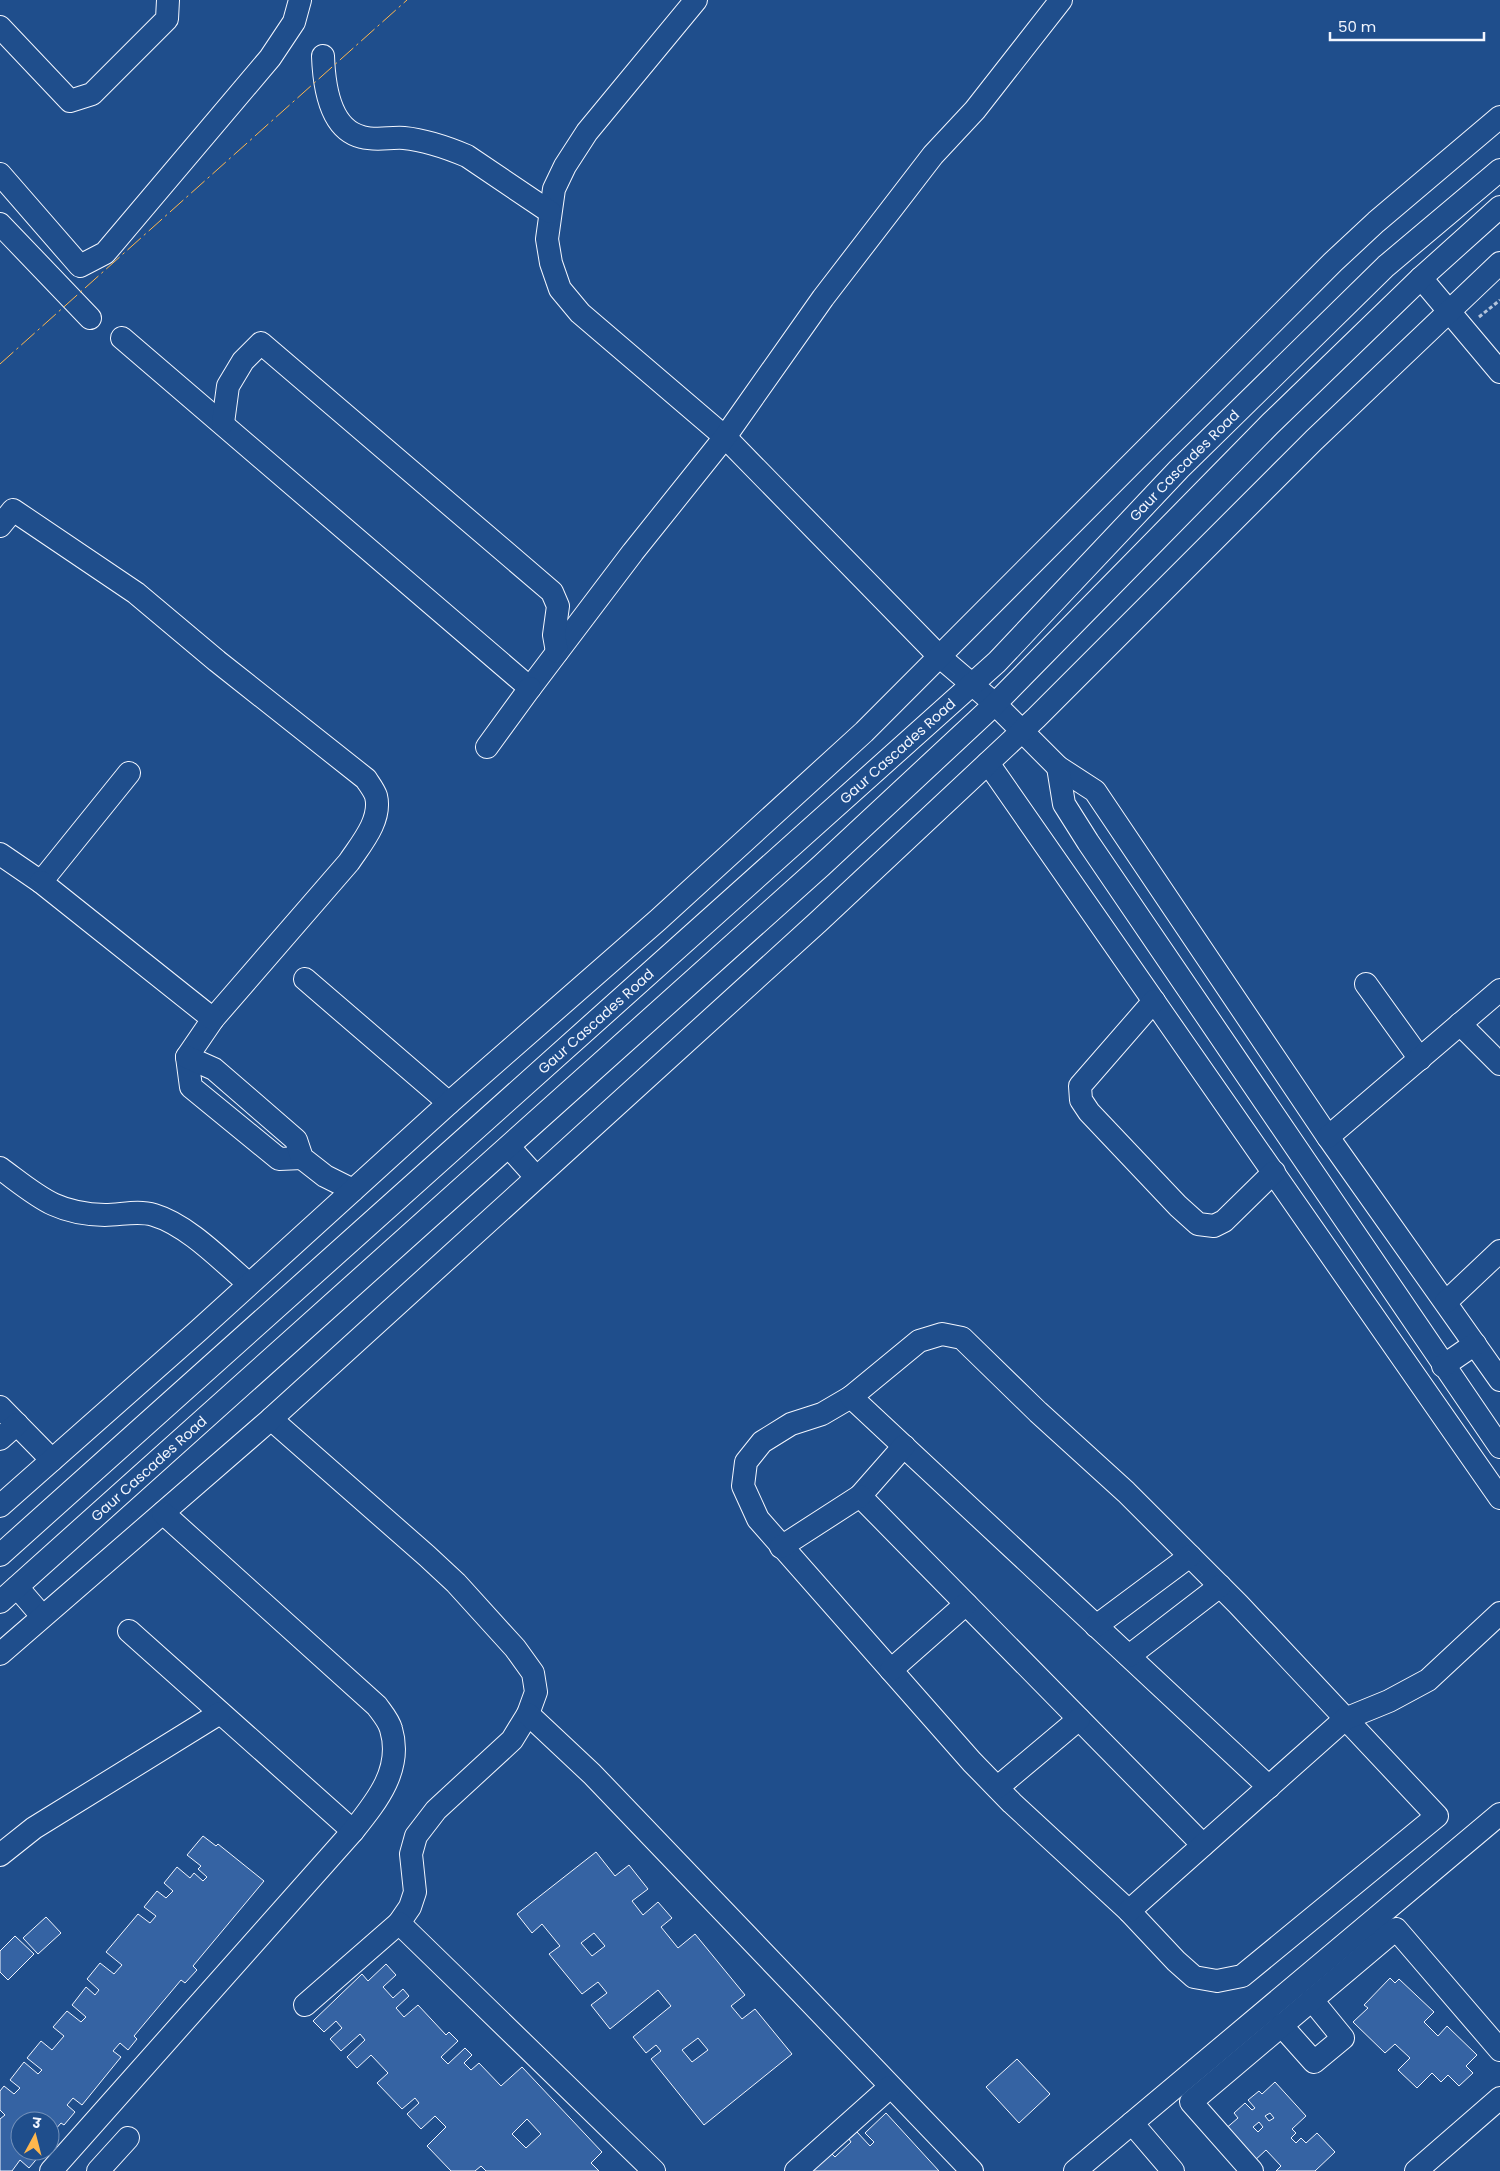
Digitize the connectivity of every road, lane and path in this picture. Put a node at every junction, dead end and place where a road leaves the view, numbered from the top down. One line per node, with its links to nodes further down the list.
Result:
1 (168, 0): 5 (street)
2 (300, 0): 9 (street)
3 (696, 0): 11 (street)
4 (1061, 0): 20 (street)
5 (0, 27)
6 (323, 56): 11 (street)
7 (1500, 118): 23 (street)
8 (1500, 170): 24 (street, Gaur Cascades Road)
9 (0, 174)
10 (1500, 207): 14 (street, Gaur Cascades Road)
11 (550, 212): 20 (street)
12 (0, 224): 16 (street)
13 (1500, 263): 15 (street)
14 (1421, 278): 15 (street); 26 (street, Gaur Cascades Road)
15 (1448, 312): 18 (street); 27 (street)
16 (90, 318)
17 (122, 338): 19 (street)
18 (1500, 372)
19 (223, 423): 22 (street); 25 (street)
20 (725, 437): 22 (street); 23 (street)
21 (0, 526): 38 (street)
22 (557, 652): 25 (street)
23 (940, 657): 24 (street); 42 (street)
24 (972, 685): 26 (street); 52 (street, Gaur Cascades Road)
25 (530, 688): 28 (street)
26 (995, 704): 27 (street); 44 (street, Gaur Cascades Road)
27 (1023, 731): 29 (street); 30 (street)
28 (487, 747)
29 (988, 763): 37 (street); 47 (street)
30 (1058, 767): 43 (street); 55 (street)
31 (129, 773): 33 (street)
32 (0, 854): 33 (street)
33 (41, 882): 38 (street)
34 (305, 979): 42 (street)
35 (1366, 984): 40 (street)
36 (1500, 990): 39 (street)
37 (1154, 1001): 46 (street); 46 (street)
38 (213, 1019): 48 (street)
39 (1460, 1024): 40 (street); 41 (street)
40 (1420, 1059): 43 (street)
41 (1500, 1064)
42 (449, 1103): 48 (street)
43 (1328, 1137): 51 (street)
44 (508, 1147): 47 (street); 53 (street, Gaur Cascades Road)
45 (0, 1168): 50 (street)
46 (1274, 1172): 66 (street)
47 (536, 1177): 59 (street)
48 (353, 1190): 50 (street)
49 (1500, 1251): 51 (street)
50 (249, 1284): 64 (street)
51 (1446, 1302): 54 (street)
52 (274, 1310): 53 (street); 70 (street, Gaur Cascades Road)
53 (297, 1336): 73 (street, Gaur Cascades Road)
54 (1475, 1344): 55 (street); 56 (street)
55 (1443, 1366): 63 (street)
56 (1500, 1380)
57 (851, 1397): 62 (street); 69 (street); 71 (street)
58 (0, 1407): 60 (street)
59 (271, 1419): 68 (street); 84 (street)
60 (16, 1424): 61 (street); 64 (street)
61 (0, 1439)
62 (904, 1446): 65 (street); 78 (street)
63 (1500, 1447)
64 (52, 1460): 67 (street)
65 (860, 1496): 69 (street); 75 (street)
66 (1500, 1498)
67 (0, 1506)
68 (163, 1513): 77 (street); 90 (street)
69 (781, 1547): 82 (street)
70 (0, 1555)
71 (1190, 1556): 72 (street); 78 (street)
72 (1220, 1586): 81 (street); 86 (street)
73 (17, 1587): 74 (street, Gaur Cascades Road); 77 (street)
74 (0, 1602)
75 (966, 1604): 82 (street); 85 (street)
76 (1500, 1613): 86 (street)
77 (42, 1616): 80 (street)
78 (1096, 1626): 81 (street)
79 (129, 1631): 83 (street)
80 (0, 1654)
81 (1129, 1656): 88 (street)
82 (891, 1670): 87 (street)
83 (220, 1713): 90 (street); 92 (street)
84 (528, 1714): 94 (street); 99 (street)
85 (1079, 1719): 87 (street); 91 (street)
86 (1345, 1719): 88 (street); 93 (street)
87 (998, 1787): 93 (street)
88 (1268, 1787): 91 (street)
89 (1500, 1814): 101 (street)
90 (353, 1831): 103 (street)
91 (1202, 1845): 93 (street)
92 (0, 1855)
93 (1128, 1911)
94 (399, 1922): 96 (street); 105 (street)
95 (1312, 2000): 97 (street); 97 (street); 98 (street)
96 (305, 2004)
97 (1281, 2025): 110 (street)
98 (1500, 2050)
99 (890, 2087): 106 (street); 107 (street)
100 (1500, 2098): 111 (street)
101 (1132, 2123): 108 (street); 109 (street)
102 (128, 2138): 104 (street)
103 (51, 2171)
104 (98, 2171)
105 (654, 2171)
106 (796, 2171)
107 (972, 2171)
108 (1076, 2171)
109 (1173, 2171)
110 (1252, 2171)
111 (1416, 2171)

